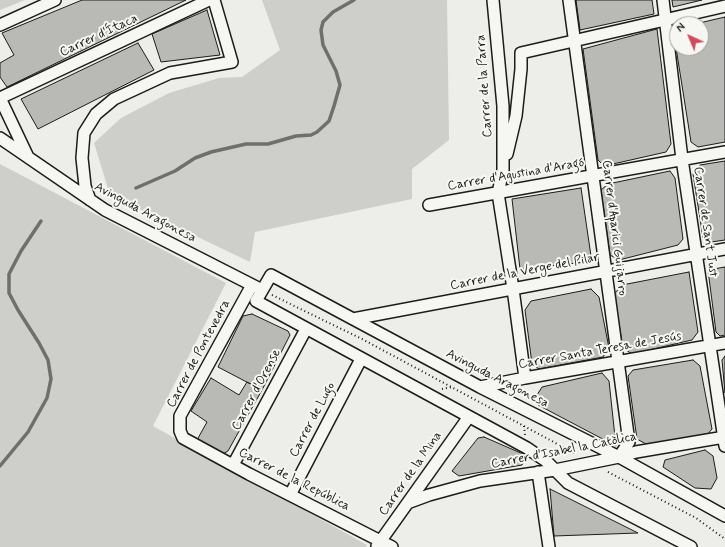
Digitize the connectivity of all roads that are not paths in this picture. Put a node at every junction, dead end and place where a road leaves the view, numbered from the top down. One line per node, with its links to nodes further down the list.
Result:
1 (53, 0): 9 (street)
2 (209, 0): 11 (street, Carrer d'Ítaca)
3 (214, 0): 19 (street)
4 (493, 0): 16 (street, Carrer de la Parra)
5 (569, 0): 10 (street, Carrer d'Aparici Guijarro)
6 (663, 0): 8 (street, Carrer de Sant Just)
7 (725, 6): 8 (street)
8 (665, 20): 10 (street); 15 (street, Carrer de Sant Just)
9 (0, 26)
10 (575, 40): 16 (street, Carrer de la Parra); 17 (street, Carrer d'Aparici Guijarro)
11 (0, 98): 14 (street)
12 (0, 138): 14 (street, Avinguda Aragonesa)
13 (725, 152): 15 (street, Carrer d'Agustina d'Aragó)
14 (29, 158): 19 (street, Avinguda Aragonesa)
15 (682, 159): 17 (street, Carrer d'Agustina d'Aragó); 22 (street, Carrer de Sant Just)
16 (503, 170): 18 (street, Carrer de la Parra)
17 (593, 176): 18 (street, Carrer d'Agustina d'Aragó); 23 (street, Carrer d'Aparici Guijarro)
18 (498, 193): 20 (street, Carrer d'Agustina d'Aragó); 25 (street)
19 (90, 200): 24 (street, Avinguda Aragonesa)
20 (429, 205)
21 (725, 249): 22 (street, Carrer de la Verge del Pilar)
22 (695, 254): 23 (street, Carrer de la Verge del Pilar); 29 (street, Carrer de Sant Just)
23 (605, 271): 25 (street, Carrer de la Verge del Pilar); 31 (street, Carrer d'Aparici Guijarro)
24 (257, 287): 26 (street, Avinguda Aragonesa); 27 (street); 35 (street, Carrer de Pontevedra)
25 (514, 289): 26 (street, Carrer de la Verge del Pilar); 32 (street)
26 (353, 319): 33 (street, Avinguda Aragonesa)
27 (306, 329): 30 (street); 38 (street, Carrer d'Orense)
28 (725, 343): 29 (street, Carrer Santa Teresa de Jesús)
29 (709, 346): 31 (street, Carrer Santa Teresa de Jesús); 36 (street, Carrer de Sant Just)
30 (361, 359): 34 (street); 41 (street, Carrer de Lugo)
31 (617, 361): 32 (street, Carrer Santa Teresa de Jesús); 37 (street, Carrer d'Aparici Guijarro)
32 (524, 378): 33 (street, Carrer Santa Teresa de Jesús)
33 (480, 387): 37 (street, Avinguda Aragonesa)
34 (468, 418): 39 (street); 42 (street, Carrer de la Mina)
35 (183, 438): 38 (street, Carrer de la República)
36 (724, 440): 37 (street, Carrer d'Isabel la Catòlica)
37 (619, 457): 39 (street, Carrer d'Isabel la Catòlica); 43 (street, Avinguda Aragonesa)
38 (233, 465): 41 (street, Carrer de la República)
39 (555, 470): 40 (street, Carrer d'Isabel la Catòlica); 47 (street)
40 (538, 472): 42 (street, Carrer d'Isabel la Catòlica); 46 (street)
41 (290, 495): 44 (street, Carrer de la República)
42 (410, 502): 44 (street, Carrer de la Mina)
43 (725, 516)
44 (379, 544): 45 (street, Carrer de la República)
45 (392, 547)
46 (549, 547)
47 (691, 547)

